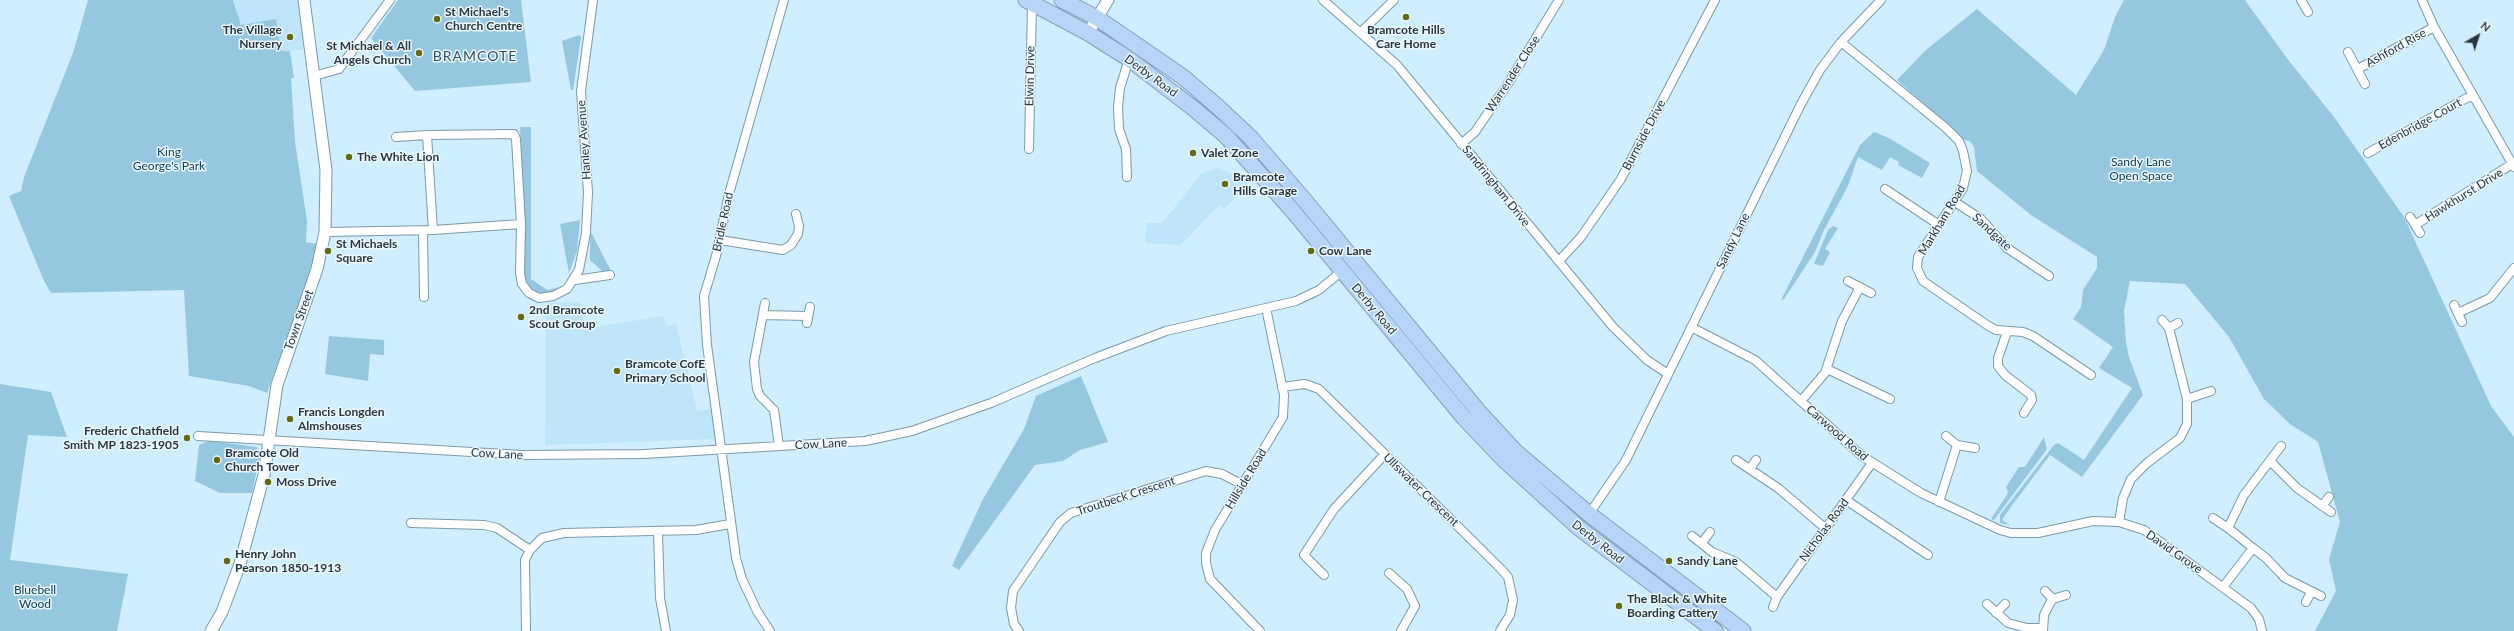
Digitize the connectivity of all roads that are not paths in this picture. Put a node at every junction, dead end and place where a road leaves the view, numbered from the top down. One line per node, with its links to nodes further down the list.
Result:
1 (304, 0): 24 (street, Town Street)
2 (390, 0): 24 (street)
3 (593, 0): 51 (street, Hanley Avenue)
4 (784, 0): 45 (street, Bridle Road)
5 (1062, 0): 16 (highway, Derby Road)
6 (1108, 0): 16 (street)
7 (1323, 0): 19 (street, Sandringham Drive)
8 (1394, 0): 19 (street)
9 (1558, 0): 29 (street, Warrender Close)
10 (1715, 0): 46 (street, Burnside Drive)
11 (1881, 0): 20 (street, Sandy Lane)
12 (2303, 0): 15 (street)
13 (2422, 0): 17 (street)
14 (1029, 2): 18 (highway, Derby Road); 30 (street, Elwin Drive)
15 (2308, 12)
16 (1097, 18): 18 (street); 97 (highway, Derby Road)
17 (2434, 27): 23 (street, Ashford Rise); 26 (street)
18 (1088, 33): 22 (highway, Derby Road)
19 (1360, 33): 29 (street, Sandringham Drive)
20 (1841, 42): 35 (street, Markham Road); 65 (street, Sandy Lane)
21 (2348, 52): 23 (street, Ashford Rise)
22 (1130, 59): 33 (street); 48 (highway, Derby Road)
23 (2358, 70): 25 (street, Ashford Rise)
24 (314, 76): 43 (street, Town Street)
25 (2365, 84)
26 (2472, 95): 31 (street, Edenbridge Court); 32 (street)
27 (428, 136): 28 (street); 38 (street); 41 (street)
28 (396, 137)
29 (1461, 144): 46 (street, Sandringham Drive)
30 (1029, 149)
31 (2368, 153)
32 (2513, 166): 40 (street, Hawkhurst Drive)
33 (1127, 177)
34 (1885, 189): 39 (street)
35 (1955, 202): 39 (street, Markham Road); 50 (street, Sandgate)
36 (796, 214): 45 (street)
37 (2410, 217): 40 (street, Hawkhurst Drive)
38 (521, 224): 41 (street); 51 (street)
39 (1939, 225): 67 (street, Markham Road)
40 (2415, 225): 44 (street, Hawkhurst Drive)
41 (433, 230): 42 (street)
42 (423, 231): 43 (street); 55 (street)
43 (325, 232): 79 (street, Town Street)
44 (2420, 233)
45 (720, 240): 84 (street, Bridle Road)
46 (1559, 261): 69 (street, Sandringham Drive)
47 (2514, 268): 60 (street)
48 (1342, 271): 59 (street, Cow Lane); 135 (highway, Derby Road)
49 (610, 275): 51 (street)
50 (2049, 276)
51 (575, 280)
52 (1848, 281): 53 (street)
53 (1860, 287): 54 (street); 68 (street)
54 (1871, 293)
55 (424, 297)
56 (764, 303): 61 (street)
57 (2454, 305): 60 (street)
58 (810, 307): 61 (street)
59 (1266, 308): 71 (street, Hillside Road); 81 (street, Cow Lane)
60 (2458, 313): 63 (street)
61 (763, 315): 81 (street)
62 (2162, 320): 66 (street)
63 (2462, 322)
64 (2178, 323): 66 (street)
65 (1690, 327): 69 (street, Sandy Lane); 75 (street, Carwood Road)
66 (2169, 328): 73 (street)
67 (2007, 332): 70 (street, Markham Road); 76 (street)
68 (1827, 370): 74 (street); 75 (street)
69 (1668, 374): 97 (street, Sandy Lane)
70 (2091, 375)
71 (1282, 387): 85 (street, Ullswater Crescent); 91 (street, Hillside Road)
72 (2211, 392): 73 (street)
73 (2187, 399): 99 (street)
74 (1890, 400)
75 (1801, 401): 89 (street, Carwood Road)
76 (2024, 413)
77 (198, 436): 79 (street)
78 (1946, 436): 80 (street)
79 (268, 441): 84 (street, Cow Lane); 127 (street, Town Street)
80 (1957, 445): 83 (street); 94 (street)
81 (779, 446): 84 (street, Cow Lane)
82 (2281, 446): 88 (street)
83 (1975, 448)
84 (722, 449): 101 (street, Bridle Road)
85 (1385, 454): 113 (street); 134 (street, Ullswater Crescent)
86 (1736, 460): 90 (street)
87 (1756, 460): 90 (street)
88 (2271, 462): 95 (street); 104 (street)
89 (1872, 464): 93 (street, Nicholas Road); 94 (street, Carwood Road)
90 (1750, 469): 103 (street)
91 (1243, 485): 131 (street, Troutbeck Crescent); 132 (street, Hillside Road)
92 (2329, 497): 95 (street)
93 (1846, 500): 103 (street, Nicholas Road); 111 (street)
94 (1939, 502): 102 (street, Carwood Road)
95 (2322, 506): 96 (street)
96 (2331, 512)
97 (1589, 514): 136 (highway, Derby Road)
98 (2213, 518): 104 (street)
99 (2119, 522): 102 (street, David Grove); 114 (street, David Grove)
100 (411, 523): 110 (street)
101 (730, 524): 105 (street); 130 (street, Bridle Road)
102 (1991, 526)
103 (1825, 528): 119 (street, Nicholas Road)
104 (2228, 528): 109 (street)
105 (658, 532): 110 (street); 129 (street)
106 (1710, 532): 108 (street)
107 (1692, 536): 108 (street)
108 (1702, 543): 119 (street)
109 (2253, 548): 114 (street); 116 (street)
110 (530, 550): 128 (street)
111 (1928, 555)
112 (1389, 573): 133 (street)
113 (1324, 575)
114 (2223, 587): 137 (street, David Grove)
115 (2045, 591): 120 (street)
116 (2311, 592): 118 (street); 121 (street)
117 (2066, 595): 120 (street)
118 (2321, 596)
119 (1776, 597): 124 (street, Nicholas Road)
120 (2053, 599): 126 (street)
121 (2306, 602)
122 (1987, 604): 125 (street)
123 (2005, 604): 125 (street)
124 (1773, 607)
125 (1996, 613): 126 (street)
126 (2042, 629)
127 (211, 631)
128 (526, 631)
129 (666, 631)
130 (770, 631)
131 (1019, 631)
132 (1260, 631)
133 (1401, 631)
134 (1500, 631)
135 (1715, 631)
136 (1743, 631)
137 (2262, 631)

